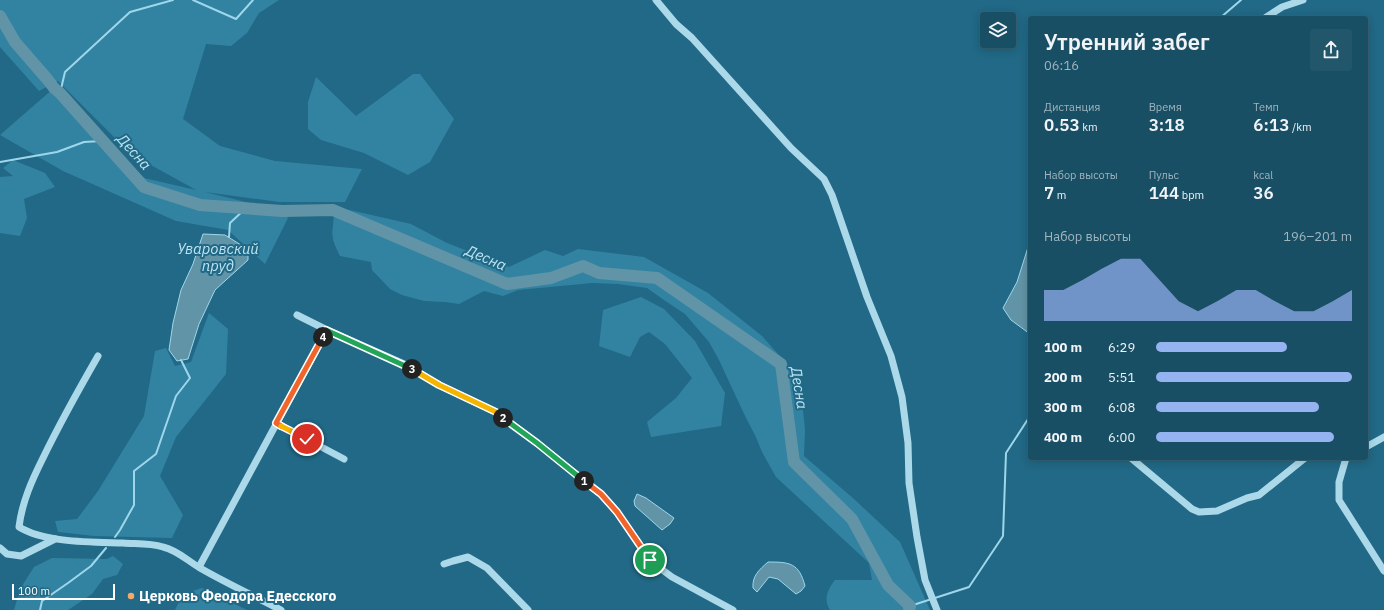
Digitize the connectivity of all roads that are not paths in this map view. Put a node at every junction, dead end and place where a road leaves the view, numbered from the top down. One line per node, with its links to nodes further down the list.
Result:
1 (656, 0): 21 (street)
2 (1303, 0): 3 (street)
3 (1268, 16)
4 (297, 315): 5 (street)
5 (326, 330): 7 (street); 24 (street)
6 (98, 356): 14 (street)
7 (276, 423): 10 (street); 19 (street)
8 (1384, 437): 9 (street)
9 (1368, 446)
10 (344, 460)
11 (1133, 460): 12 (street)
12 (1303, 460)
13 (1345, 460): 20 (street)
14 (55, 539): 16 (street); 19 (street)
15 (0, 548): 16 (street)
16 (7, 554): 17 (street)
17 (0, 559)
18 (444, 564): 23 (street)
19 (199, 567): 22 (street)
20 (1384, 571)
21 (936, 606)
22 (281, 610)
23 (528, 610)
24 (733, 610)

